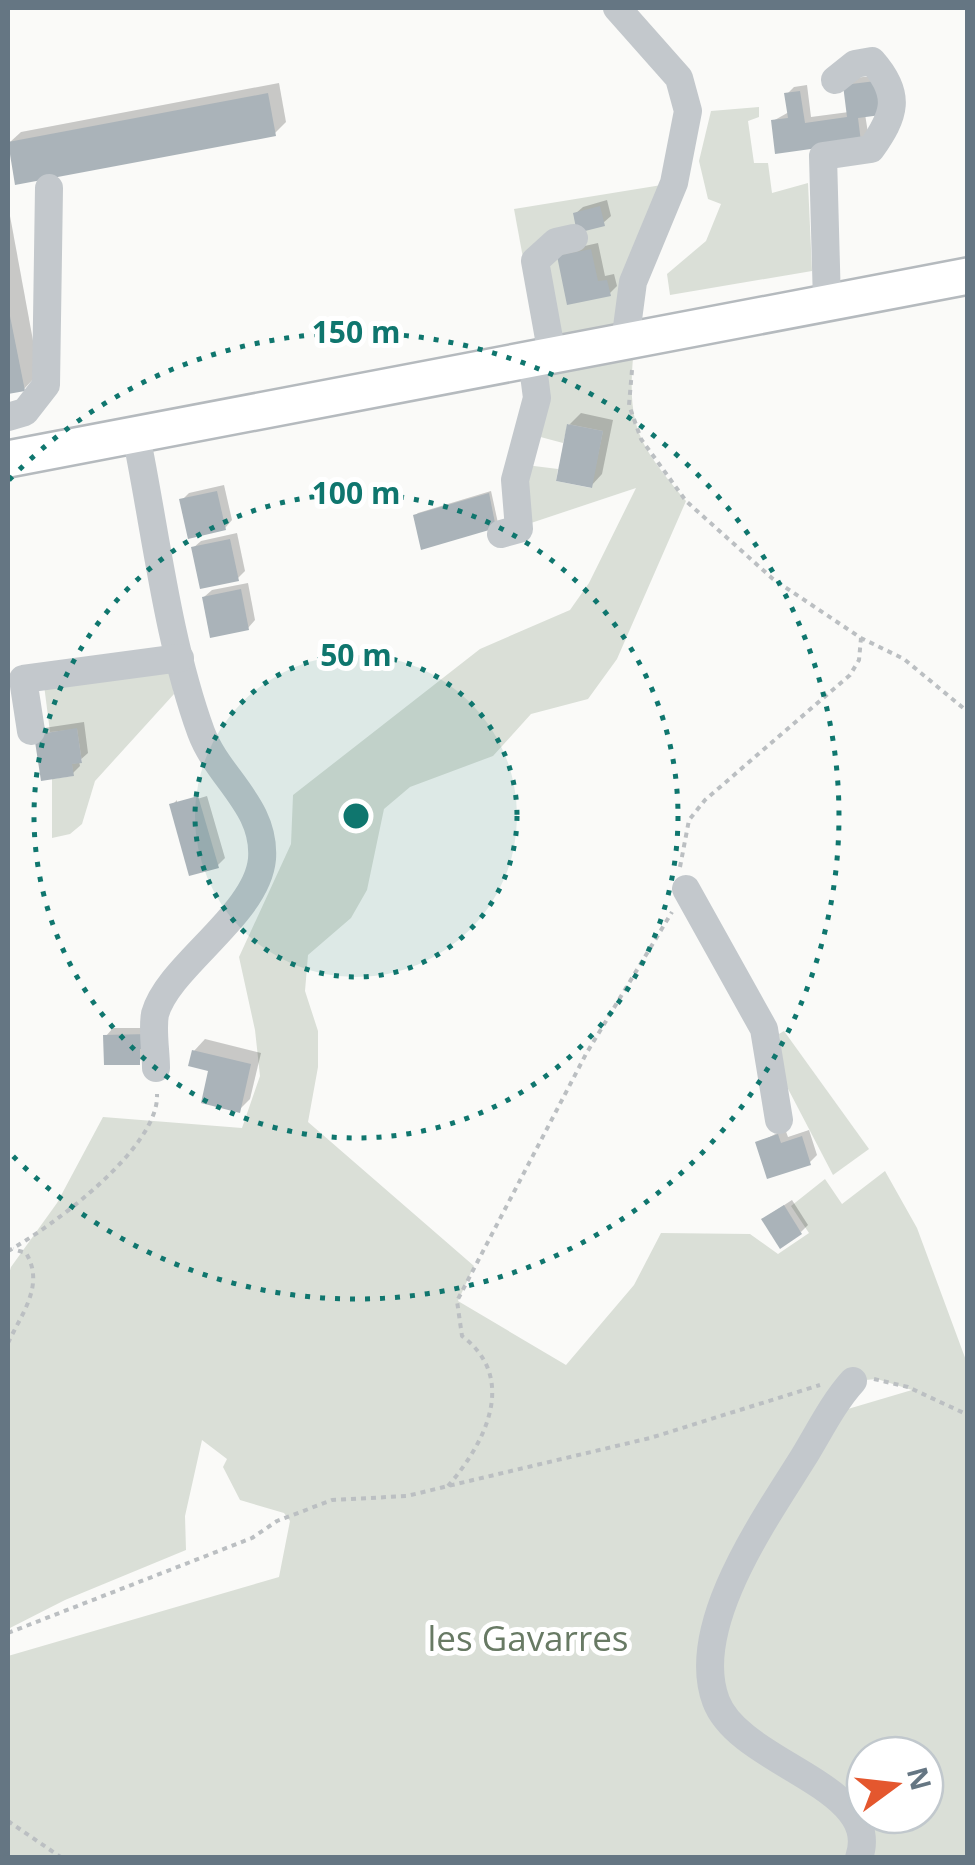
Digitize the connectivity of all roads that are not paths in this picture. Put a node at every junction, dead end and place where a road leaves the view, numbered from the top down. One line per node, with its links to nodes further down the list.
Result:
1 (616, 8): 7 (street)
2 (835, 80): 6 (street)
3 (50, 188): 9 (street)
4 (574, 238): 8 (street)
5 (968, 276): 6 (main road)
6 (828, 303): 7 (main road)
7 (626, 342): 8 (main road)
8 (542, 357): 10 (main road); 12 (street)
9 (8, 417)
10 (136, 435): 11 (main road); 13 (street)
11 (8, 459)
12 (502, 534)
13 (180, 658): 14 (street); 16 (street)
14 (31, 731)
15 (686, 890): 17 (street)
16 (156, 1068)
17 (779, 1120)
18 (853, 1381): 19 (street)
19 (858, 1858)

